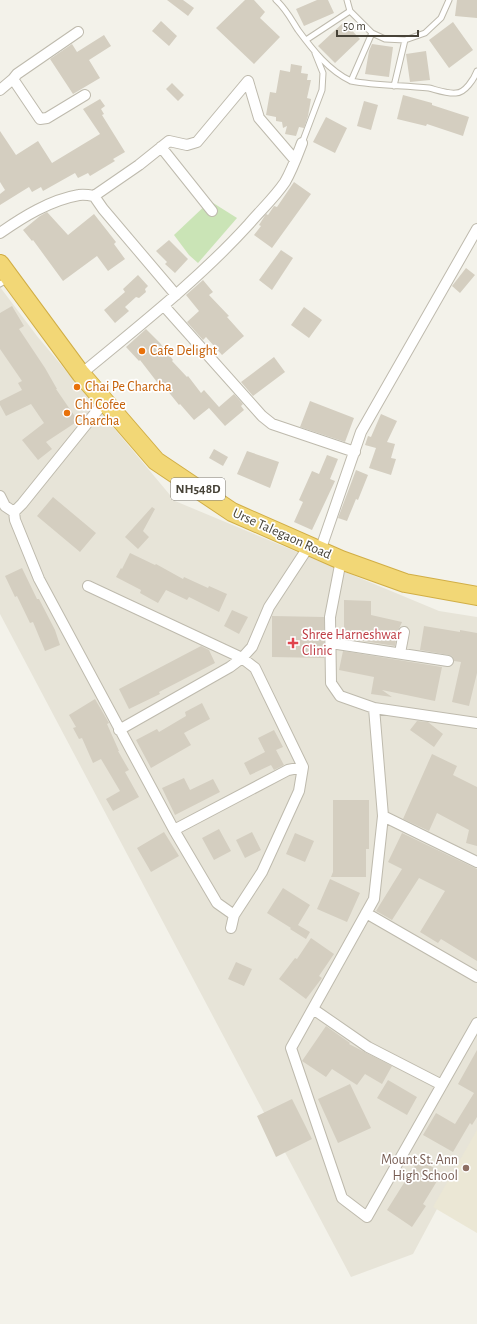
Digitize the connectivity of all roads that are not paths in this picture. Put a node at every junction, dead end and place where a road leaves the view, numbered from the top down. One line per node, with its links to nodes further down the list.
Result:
1 (276, 0): 7 (lane)
2 (347, 0): 4 (lane)
3 (449, 0): 8 (lane)
4 (350, 11): 6 (lane); 7 (lane)
5 (78, 32): 11 (street)
6 (372, 33): 8 (lane); 12 (lane)
7 (306, 40): 9 (lane)
8 (405, 40): 13 (lane)
9 (314, 50): 12 (lane); 16 (lane)
10 (477, 71): 13 (lane)
11 (13, 79): 14 (street); 15 (street)
12 (351, 81): 13 (lane)
13 (394, 86)
14 (0, 90)
15 (85, 95)
16 (302, 143): 18 (street)
17 (161, 147): 18 (street); 19 (street); 20 (street)
18 (295, 160): 24 (street)
19 (94, 196): 22 (street); 24 (street)
20 (212, 211)
21 (477, 230): 28 (street)
22 (0, 233)
23 (4, 275): 26 (highway, Urse Talegaon Road / NH548D)
24 (176, 295): 25 (street)
25 (164, 306): 26 (street); 28 (street)
26 (81, 374): 27 (highway, Urse Talegaon Road / NH548D)
27 (105, 401): 30 (street); 31 (highway, Urse Talegaon Road / NH548D)
28 (354, 452): 31 (street)
29 (0, 496): 30 (street)
30 (14, 512): 42 (street)
31 (314, 549): 32 (highway, Urse Talegaon Road / NH548D); 38 (street)
32 (341, 560): 34 (highway, Urse Talegaon Road / NH548D); 36 (street)
33 (88, 586): 38 (street)
34 (477, 596)
35 (404, 632): 37 (street)
36 (331, 643): 37 (street); 40 (street)
37 (400, 653): 39 (street)
38 (242, 658): 42 (street); 43 (street)
39 (448, 661)
40 (374, 708): 41 (street); 44 (street)
41 (477, 723)
42 (120, 730): 45 (street)
43 (303, 767): 45 (street); 48 (street)
44 (382, 816): 46 (street); 47 (street)
45 (174, 830): 48 (street)
46 (477, 862)
47 (366, 913): 50 (street); 51 (street)
48 (234, 915): 49 (street)
49 (231, 928)
50 (477, 978)
51 (313, 1009): 53 (street); 53 (street)
52 (477, 1023): 53 (street)
53 (442, 1085)

